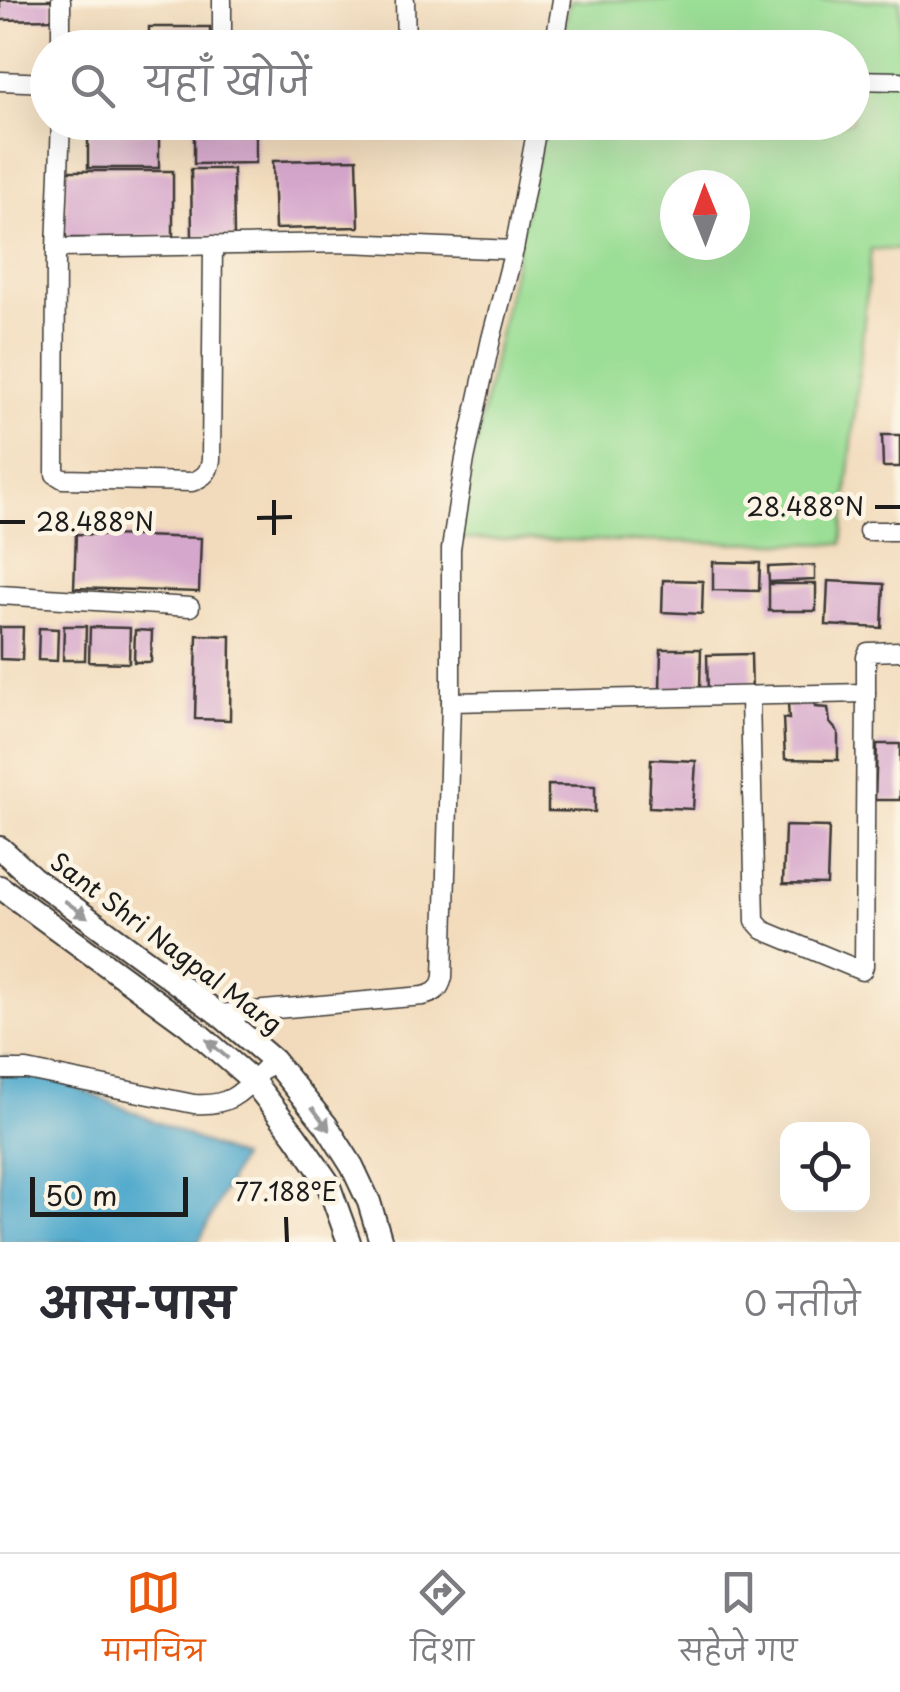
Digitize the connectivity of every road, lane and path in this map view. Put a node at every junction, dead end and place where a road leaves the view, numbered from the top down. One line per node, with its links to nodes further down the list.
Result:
1 (60, 0): 5 (street)
2 (222, 0): 6 (street)
3 (405, 0): 7 (street)
4 (562, 0): 8 (street)
5 (61, 30)
6 (222, 30)
7 (406, 30)
8 (557, 30)
9 (870, 80): 11 (street)
10 (0, 81): 12 (street)
11 (900, 81)
12 (30, 82)
13 (59, 140): 16 (street)
14 (535, 140): 17 (street)
15 (213, 245): 16 (street); 16 (street); 17 (street)
16 (56, 248)
17 (514, 250): 25 (street)
18 (868, 531): 19 (street)
19 (900, 531)
20 (0, 595): 21 (street)
21 (190, 607)
22 (900, 652): 23 (street)
23 (866, 693): 24 (street); 24 (street)
24 (750, 697): 25 (street)
25 (450, 702): 28 (street)
26 (0, 848): 28 (main road, Sant Shri Nagpal Marg, one-way to 28)
27 (0, 886): 31 (main road, Sant Shri Nagpal Marg, one-way to 27)
28 (219, 1014): 29 (main road, Sant Shri Nagpal Marg)
29 (273, 1060): 31 (street); 33 (main road, Sant Shri Nagpal Marg, one-way to 33)
30 (0, 1070): 31 (street)
31 (252, 1080): 32 (main road, Sant Shri Nagpal Marg)
32 (349, 1242)
33 (382, 1242)

